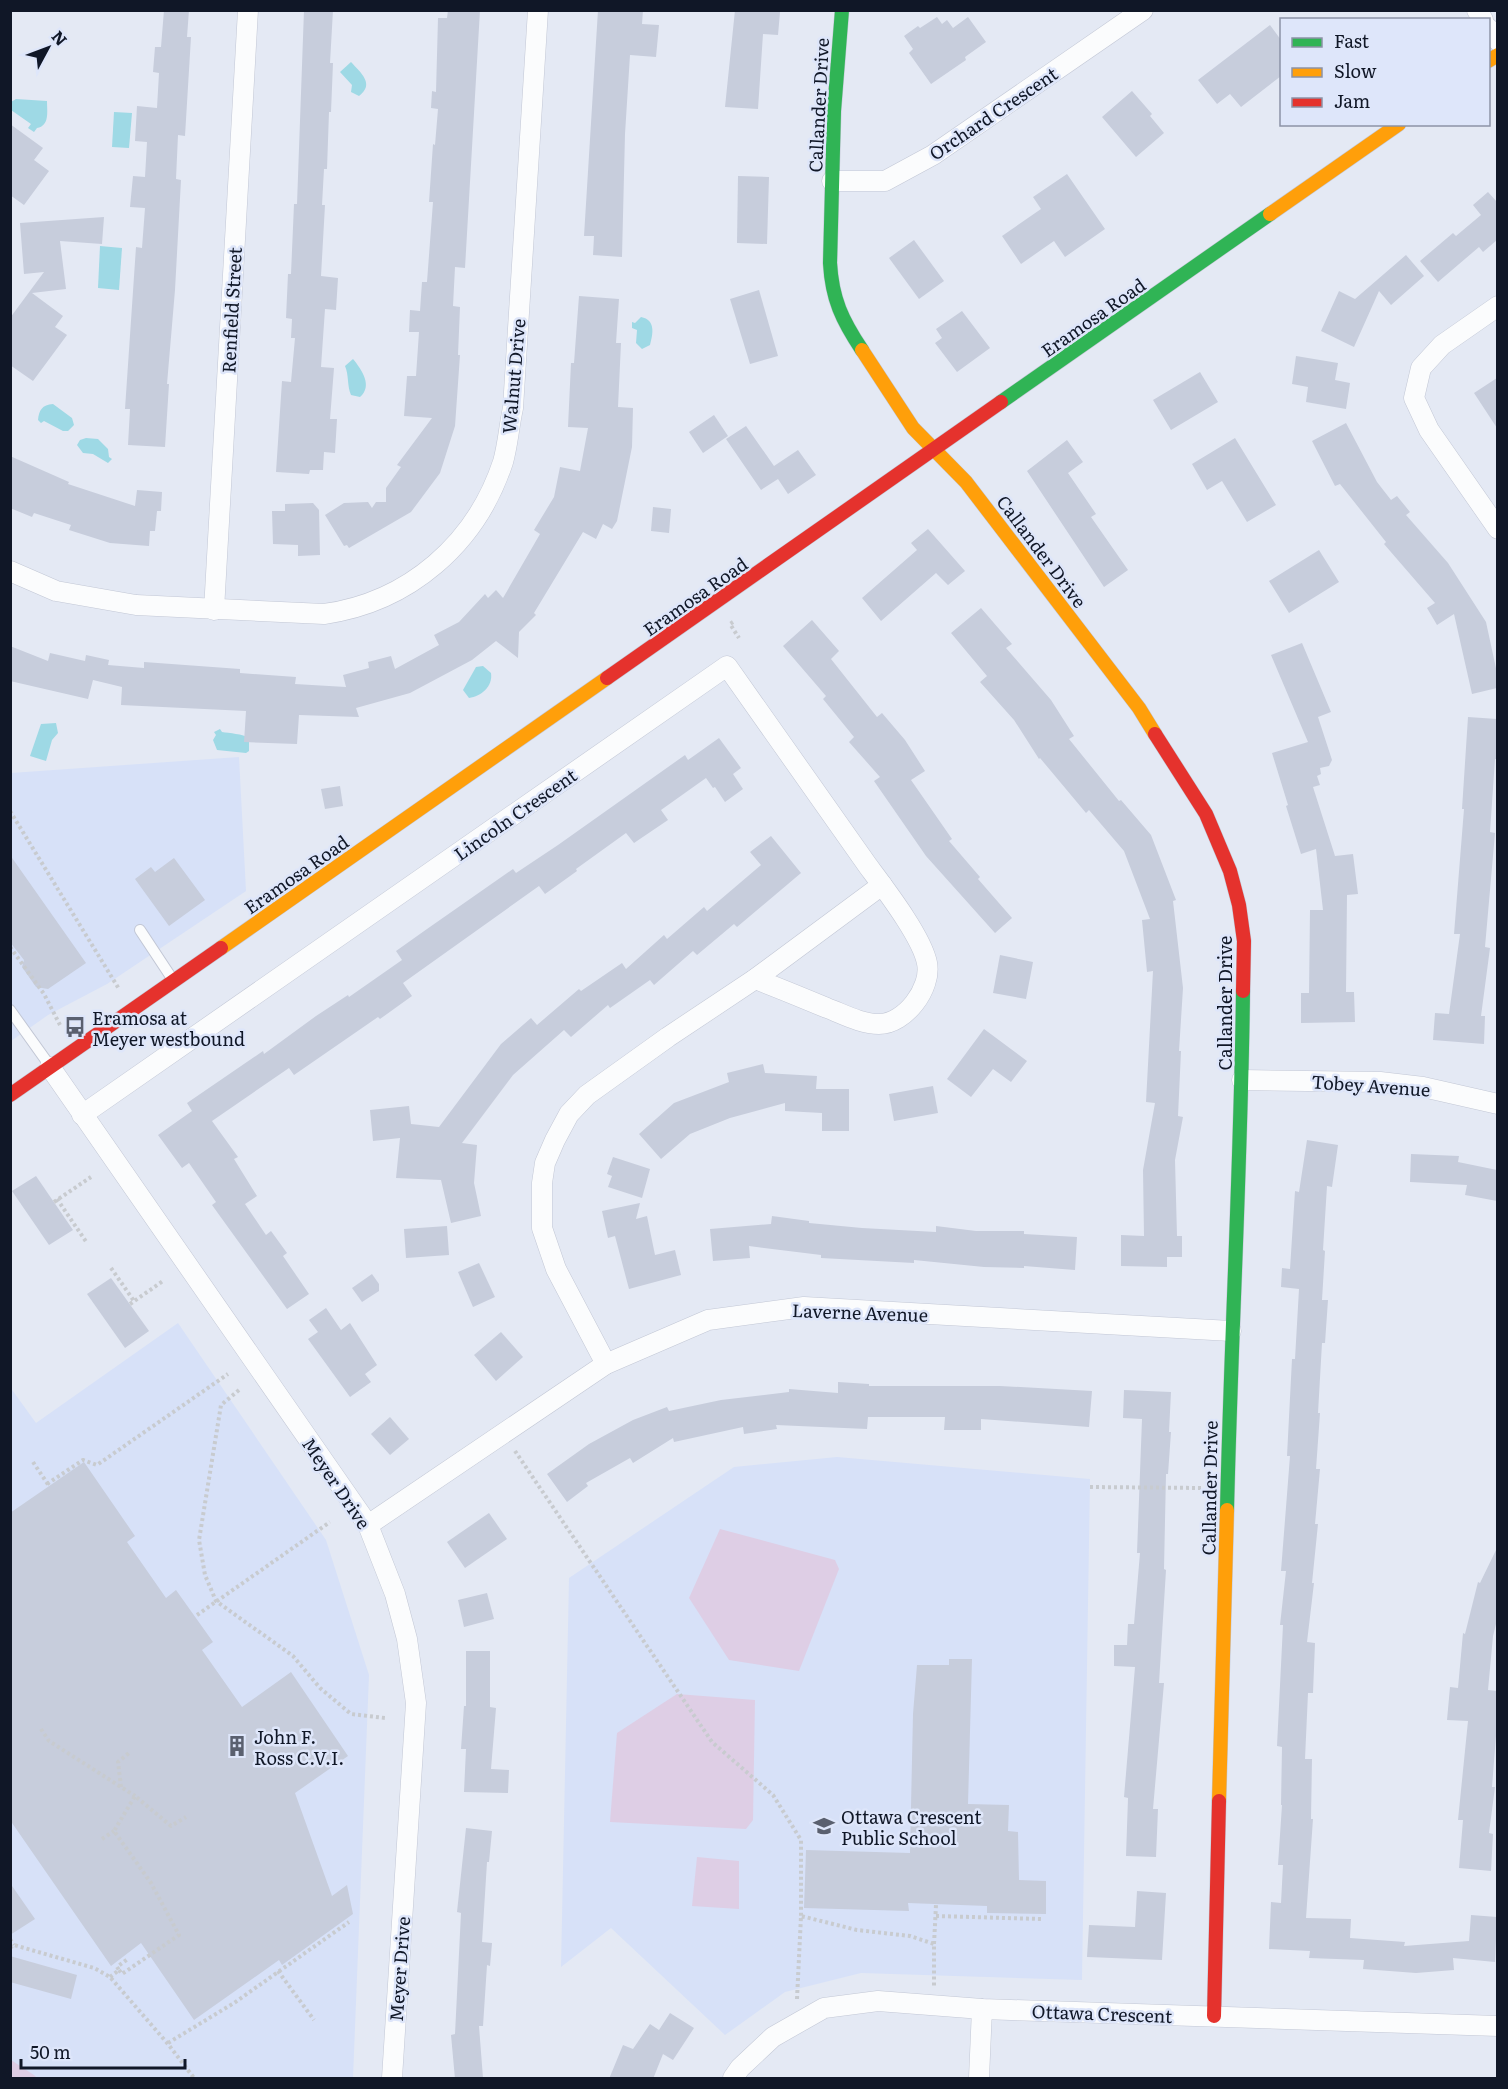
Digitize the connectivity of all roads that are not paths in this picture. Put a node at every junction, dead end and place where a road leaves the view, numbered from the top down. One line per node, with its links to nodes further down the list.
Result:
1 (248, 10): 11 (street, Renfield Street)
2 (538, 10): 11 (street, Walnut Drive)
3 (842, 10): 6 (street, Callander Drive)
4 (1143, 10): 6 (street, Orchard Crescent)
5 (1396, 126): 8 (street, Eramosa Road)
6 (832, 181): 8 (street, Callander Drive)
7 (1497, 306): 9 (street)
8 (936, 449): 15 (street, Eramosa Road); 18 (street, Callander Drive)
9 (1497, 529)
10 (10, 571): 11 (street, Walnut Drive)
11 (214, 610)
12 (882, 885): 14 (street); 14 (street, Lincoln Crescent); 21 (street, Lincoln Crescent)
13 (140, 930): 15 (lane)
14 (755, 979): 23 (street)
15 (174, 982): 17 (street, Eramosa Road)
16 (10, 1010): 17 (lane)
17 (50, 1067): 19 (street, Eramosa Road); 21 (street, Meyer Drive)
18 (1242, 1080): 20 (street, Tobey Avenue); 22 (street, Callander Drive)
19 (10, 1095)
20 (1497, 1104)
21 (82, 1115): 24 (street, Meyer Drive)
22 (1231, 1331): 23 (street, Laverne Avenue); 26 (street, Callander Drive)
23 (606, 1364): 24 (street, Laverne Avenue)
24 (368, 1525): 28 (street, Meyer Drive)
25 (982, 2009): 26 (street, Ottawa Crescent); 29 (street, Ottawa Crescent); 30 (street)
26 (1214, 2016): 27 (street, Ottawa Crescent)
27 (1497, 2026)
28 (392, 2079)
29 (733, 2079)
30 (979, 2079)

